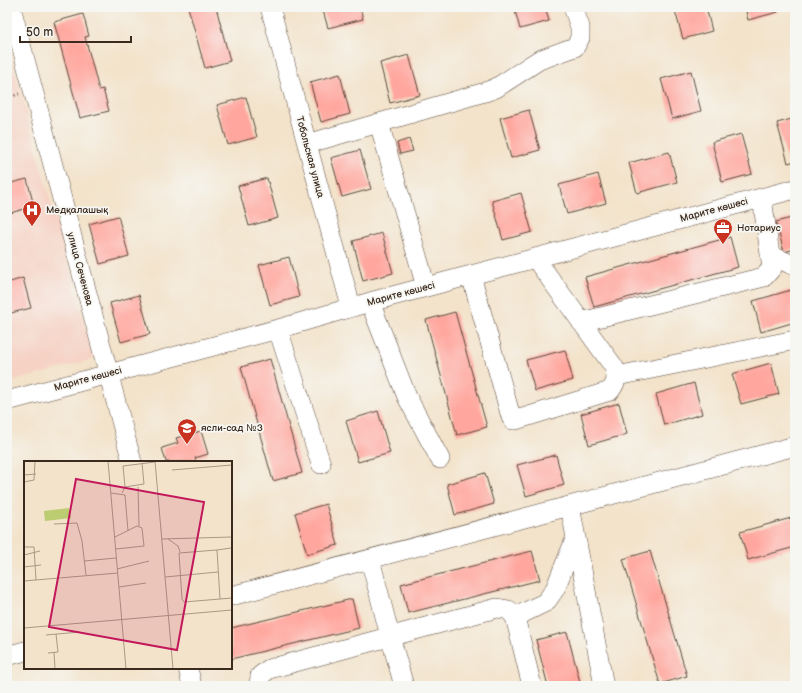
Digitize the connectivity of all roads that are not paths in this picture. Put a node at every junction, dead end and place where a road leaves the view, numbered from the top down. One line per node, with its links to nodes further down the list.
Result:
1 (11, 7): 18 (street, улица Сеченова)
2 (270, 7): 5 (street, Тобольская улица)
3 (574, 7): 4 (street)
4 (379, 123): 5 (street); 12 (street)
5 (307, 144): 14 (street, Тобольская улица)
6 (795, 189): 7 (street, Марите көшесі)
7 (762, 198): 8 (street); 9 (street, Марите көшесі)
8 (770, 255): 10 (street); 15 (street)
9 (536, 258): 11 (street, Марите көшесі); 15 (street)
10 (795, 266)
11 (471, 275): 12 (street, Марите көшесі); 19 (street)
12 (426, 287): 13 (street, Марите көшесі)
13 (370, 302): 14 (street, Марите көшесі); 22 (street)
14 (351, 307): 16 (street, Марите көшесі)
15 (581, 322): 19 (street)
16 (278, 329): 18 (street, Марите көшесі); 24 (street)
17 (795, 340): 19 (street)
18 (108, 374): 20 (street, Марите көшесі); 23 (street, улица Сеченова)
19 (617, 376)
20 (7, 401)
21 (795, 446): 25 (street)
22 (440, 459)
23 (132, 461)
24 (321, 464)
25 (570, 506): 26 (street); 27 (street)
26 (576, 537): 29 (street); 38 (street)
27 (370, 559): 28 (street); 30 (street)
28 (232, 596)
29 (515, 617): 30 (street); 37 (street)
30 (390, 636): 35 (street); 36 (street)
31 (24, 651): 32 (street)
32 (7, 656)
33 (188, 669): 34 (street)
34 (192, 686)
35 (259, 686)
36 (404, 686)
37 (532, 686)
38 (604, 686)

